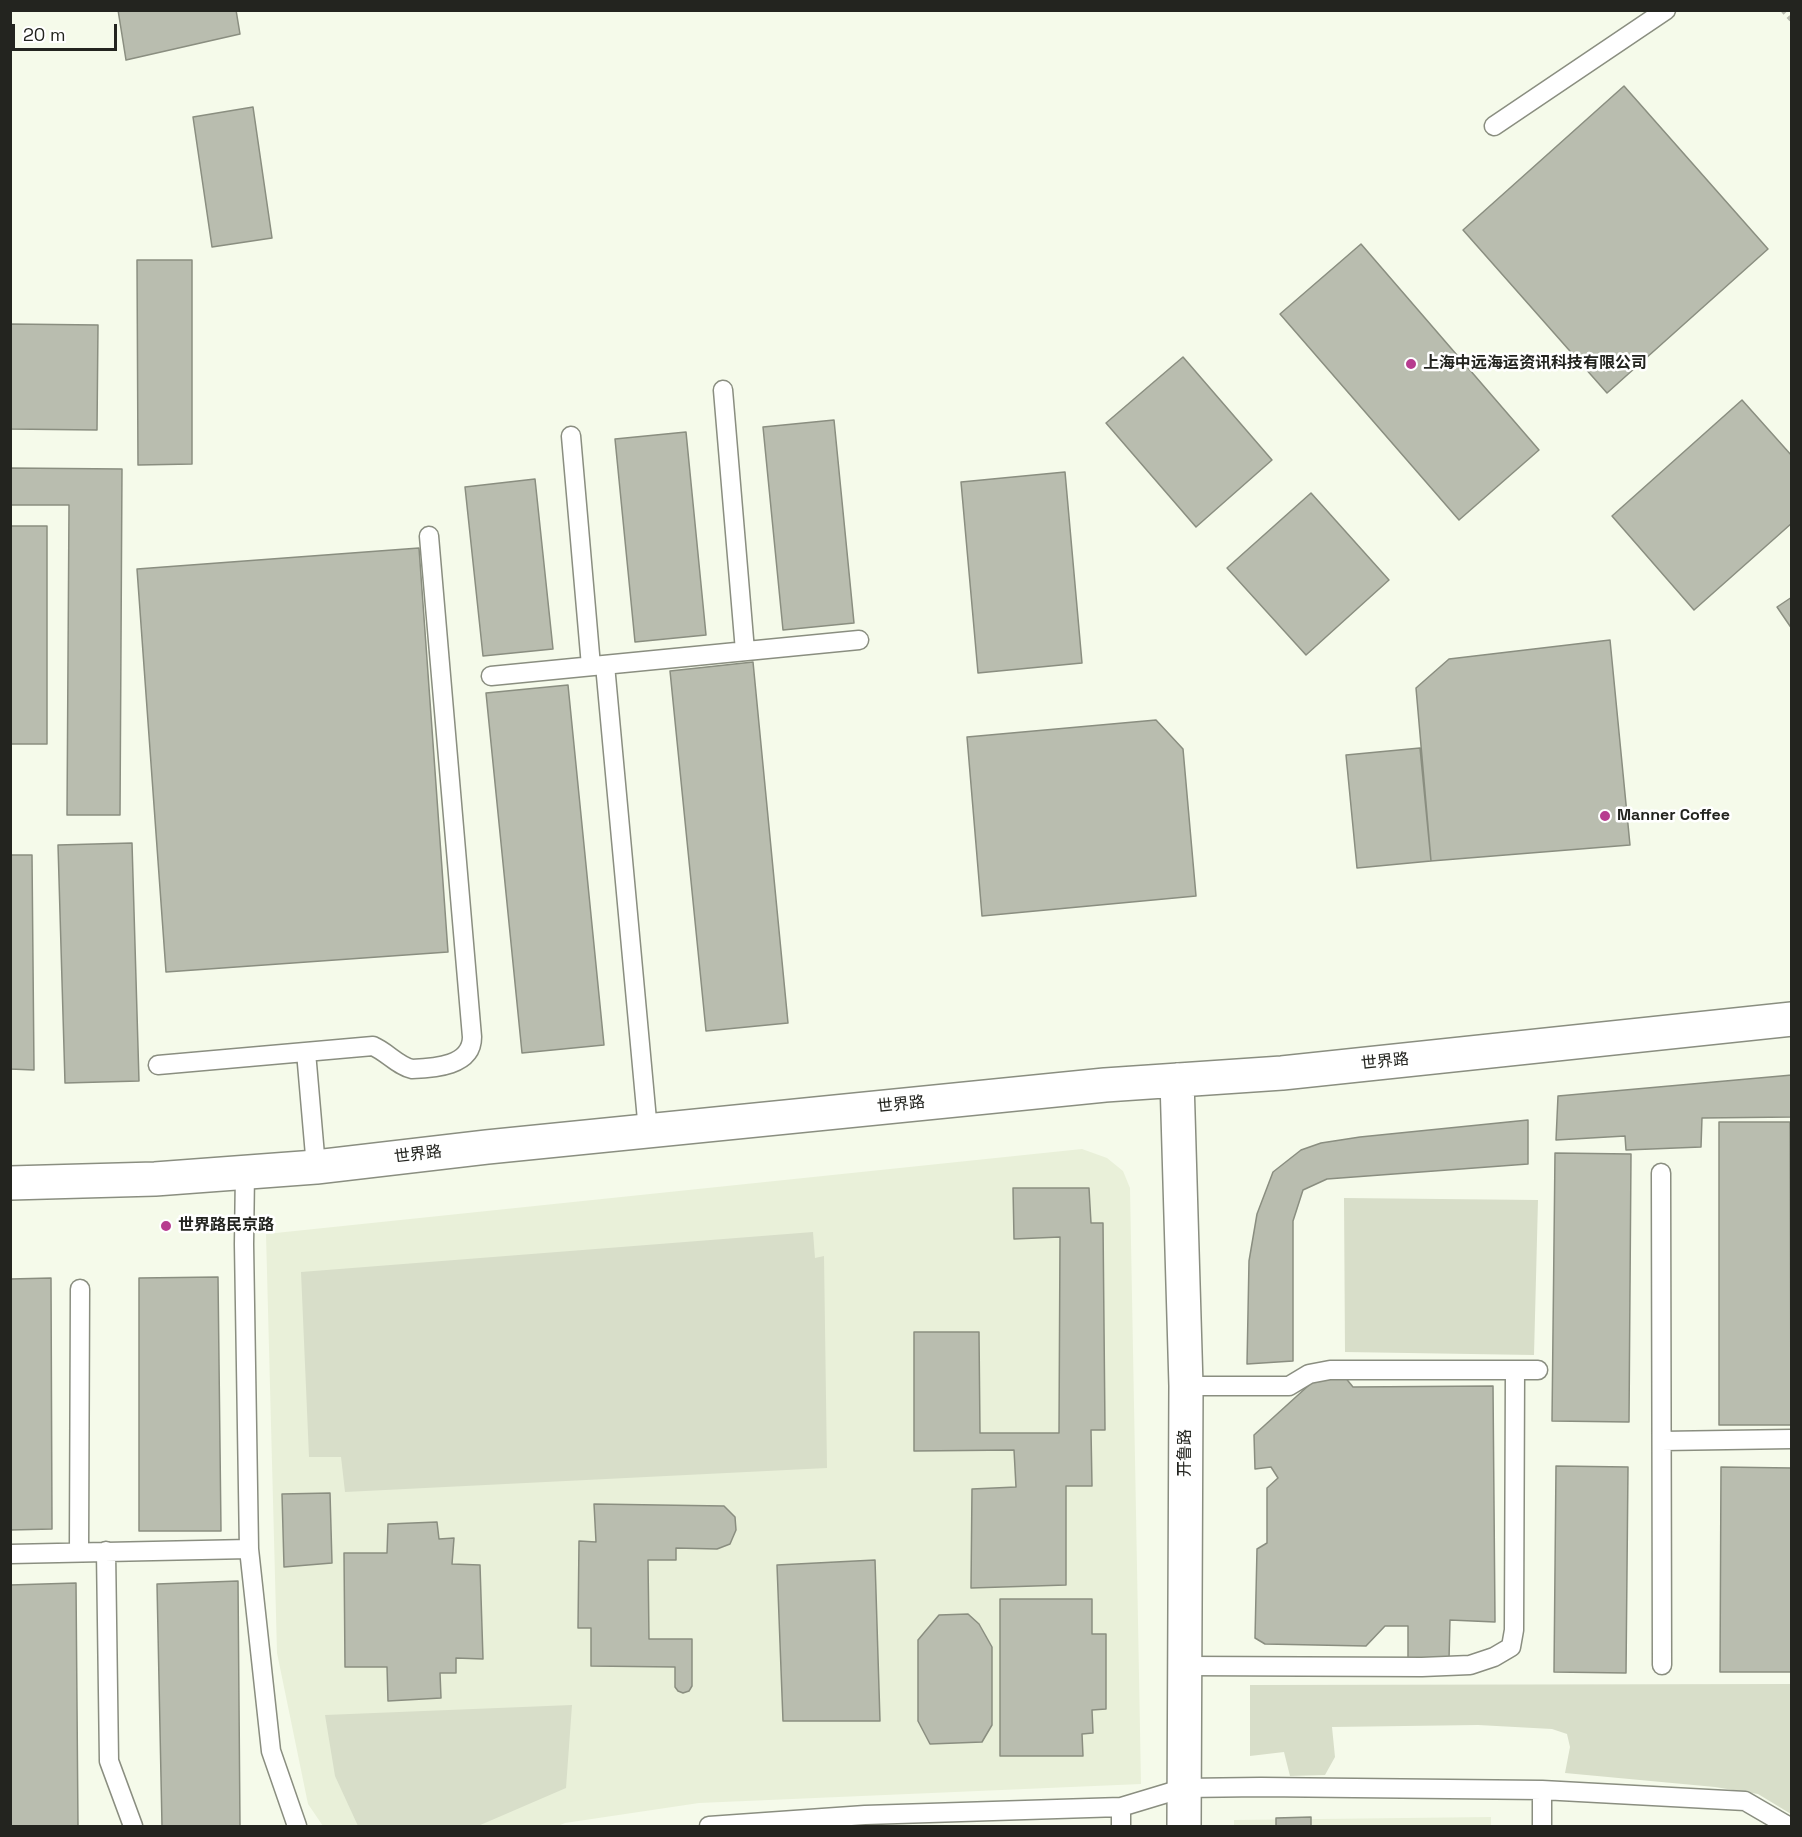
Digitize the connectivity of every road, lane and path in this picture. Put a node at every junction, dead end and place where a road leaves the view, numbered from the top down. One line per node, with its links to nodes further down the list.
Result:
1 (1666, 10): 4 (lane)
2 (1782, 10): 3 (path)
3 (1791, 21)
4 (1494, 126)
5 (723, 390): 9 (lane)
6 (571, 436): 10 (lane)
7 (429, 536): 13 (lane)
8 (859, 640): 9 (lane)
9 (745, 651): 10 (lane)
10 (598, 665): 11 (lane); 16 (lane)
11 (491, 676)
12 (1791, 1018): 15 (street, 世界路)
13 (306, 1052): 14 (lane); 17 (lane)
14 (158, 1065)
15 (1177, 1080): 16 (street, 世界路); 24 (street, 开鲁路)
16 (648, 1131): 17 (street, 世界路)
17 (316, 1167): 18 (street, 世界路)
18 (245, 1172): 20 (street, 世界路); 27 (lane)
19 (1661, 1173): 26 (lane)
20 (10, 1183)
21 (80, 1289): 29 (lane)
22 (1515, 1370): 23 (lane); 24 (lane); 32 (lane)
23 (1538, 1370)
24 (1186, 1386): 32 (street, 开鲁路)
25 (1791, 1439): 26 (lane)
26 (1662, 1441): 31 (lane)
27 (249, 1549): 28 (lane); 38 (lane)
28 (106, 1551): 29 (lane); 37 (lane)
29 (79, 1552): 30 (lane)
30 (10, 1554)
31 (1662, 1665)
32 (1185, 1666): 33 (street, 开鲁路)
33 (1184, 1788): 34 (lane); 35 (lane); 41 (street, 开鲁路)
34 (1542, 1790): 42 (lane); 43 (lane)
35 (1121, 1807): 36 (lane); 40 (lane)
36 (810, 1823): 39 (lane)
37 (133, 1827)
38 (297, 1827)
39 (709, 1827)
40 (1121, 1827)
41 (1184, 1827)
42 (1542, 1827)
43 (1788, 1827)

